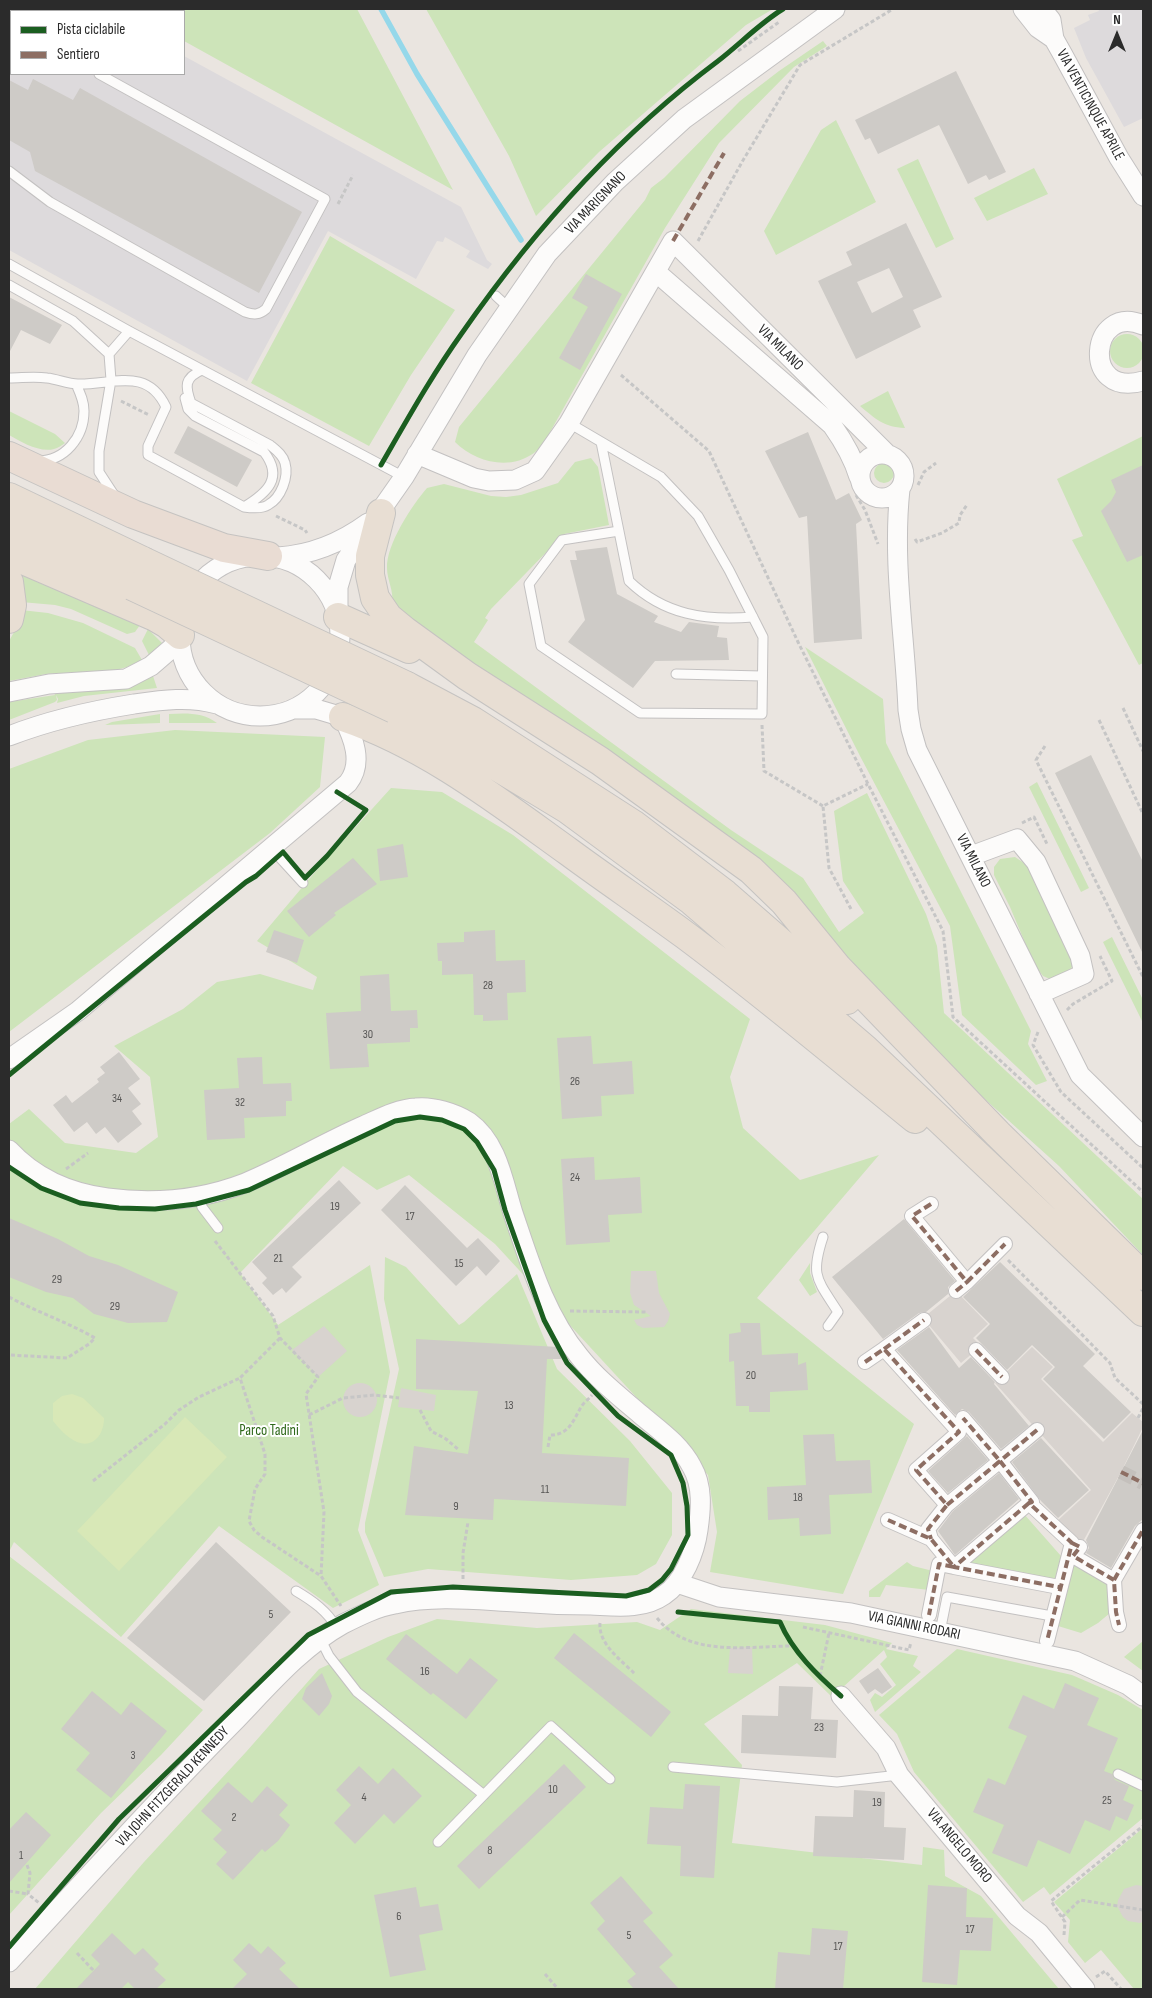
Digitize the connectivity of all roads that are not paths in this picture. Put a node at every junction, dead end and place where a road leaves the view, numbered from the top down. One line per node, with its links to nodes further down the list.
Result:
1 (835, 9): 12 (street, VIA MARIGNANO)
2 (1024, 9): 4 (street, VIA VENTICINQUE APRILE)
3 (1042, 9): 4 (street, VIA VENTICINQUE APRILE)
4 (1054, 39): 7 (street, VIA VENTICINQUE APRILE)
5 (101, 75): 6 (lane)
6 (9, 171)
7 (1143, 196)
8 (9, 264): 14 (lane)
9 (656, 272): 22 (street); 25 (street, VIA MILANO); 28 (street, VIA MILANO)
10 (9, 285): 15 (lane)
11 (496, 296): 12 (lane)
12 (510, 309): 24 (street, VIA MARIGNANO)
13 (1143, 325): 19 (street)
14 (129, 331): 15 (lane); 16 (lane)
15 (109, 354): 18 (lane)
16 (202, 370): 21 (lane); 27 (lane)
17 (9, 378): 20 (lane)
18 (111, 380): 20 (lane); 32 (lane); 34 (lane)
19 (1143, 381)
20 (76, 384): 26 (lane)
21 (186, 391): 32 (lane); 32 (lane)
22 (568, 423): 23 (lane); 24 (street)
23 (601, 442): 36 (lane); 42 (lane)
24 (418, 454): 27 (street, VIA MARIGNANO)
25 (887, 454): 28 (street); 29 (street, VIA MILANO)
26 (12, 457): 34 (highway)
27 (404, 477): 33 (street, VIA MARIGNANO)
28 (859, 477): 31 (street, VIA MILANO)
29 (900, 489): 31 (street); 37 (street)
30 (9, 497): 58 (highway, bridge)
31 (874, 497): 37 (street, VIA MILANO)
32 (244, 507)
33 (381, 513): 39 (street, VIA MARIGNANO); 41 (street, VIA MARIGNANO); 46 (highway)
34 (133, 514): 39 (highway)
35 (9, 526): 66 (highway, bridge)
36 (619, 530): 42 (lane); 47 (lane)
37 (896, 548): 54 (street, VIA MILANO)
38 (9, 554): 44 (highway)
39 (268, 556): 41 (street); 44 (street)
40 (9, 582): 43 (highway)
41 (338, 617): 46 (highway); 50 (street)
42 (753, 617): 47 (lane)
43 (9, 619)
44 (180, 638): 48 (street); 49 (street)
45 (676, 674): 47 (lane)
46 (467, 676): 58 (highway)
47 (762, 676)
48 (9, 692)
49 (223, 707): 50 (street); 52 (street)
50 (294, 709): 51 (street)
51 (343, 717): 53 (street); 66 (highway)
52 (9, 736)
53 (271, 848): 55 (lane); 57 (street)
54 (971, 856): 56 (street, VIA MILANO); 56 (street)
55 (303, 883)
56 (1039, 994): 59 (street, VIA MILANO)
57 (9, 1059)
58 (998, 1134): 67 (highway)
59 (1143, 1137)
60 (9, 1150): 61 (street, VIA JOHN FITZGERALD KENNEDY)
61 (198, 1196): 63 (lane); 88 (street, VIA JOHN FITZGERALD KENNEDY)
62 (931, 1204): 68 (street)
63 (218, 1228)
64 (823, 1237): 72 (lane)
65 (1002, 1247): 68 (street)
66 (1098, 1270): 70 (highway)
67 (1143, 1276)
68 (967, 1282): 69 (street)
69 (956, 1291)
70 (1143, 1312)
71 (924, 1320): 73 (street)
72 (828, 1326)
73 (884, 1349): 75 (street); 77 (street)
74 (976, 1350): 76 (street)
75 (866, 1362)
76 (1002, 1377)
77 (963, 1425): 79 (street); 81 (street)
78 (1037, 1430): 79 (street)
79 (1000, 1461): 80 (street); 81 (street)
80 (1030, 1503): 85 (street); 86 (street)
81 (947, 1505): 84 (street)
82 (888, 1520): 84 (street)
83 (1142, 1535): 87 (street)
84 (931, 1539): 86 (street)
85 (1072, 1543): 87 (street); 89 (street)
86 (954, 1567): 89 (street); 91 (street)
87 (1114, 1580): 93 (street)
88 (677, 1583): 94 (street, VIA JOHN FITZGERALD KENNEDY); 95 (street, VIA GIANNI RODARI)
89 (1059, 1587): 92 (street)
90 (296, 1591): 94 (lane)
91 (929, 1615)
92 (1052, 1616): 95 (lane); 97 (street)
93 (1119, 1625)
94 (337, 1628): 96 (street, VIA JOHN FITZGERALD KENNEDY)
95 (940, 1632): 99 (street, VIA GIANNI RODARI)
96 (320, 1638): 105 (lane); 107 (street, VIA JOHN FITZGERALD KENNEDY)
97 (1047, 1641)
98 (841, 1696): 102 (street, VIA ANGELO MORO)
99 (1143, 1696)
100 (674, 1767): 102 (lane)
101 (1118, 1774): 104 (lane)
102 (899, 1775): 108 (street, VIA ANGELO MORO)
103 (610, 1778): 105 (lane)
104 (1143, 1786)
105 (484, 1795): 106 (lane)
106 (438, 1842)
107 (9, 1962)
108 (1085, 1989)

